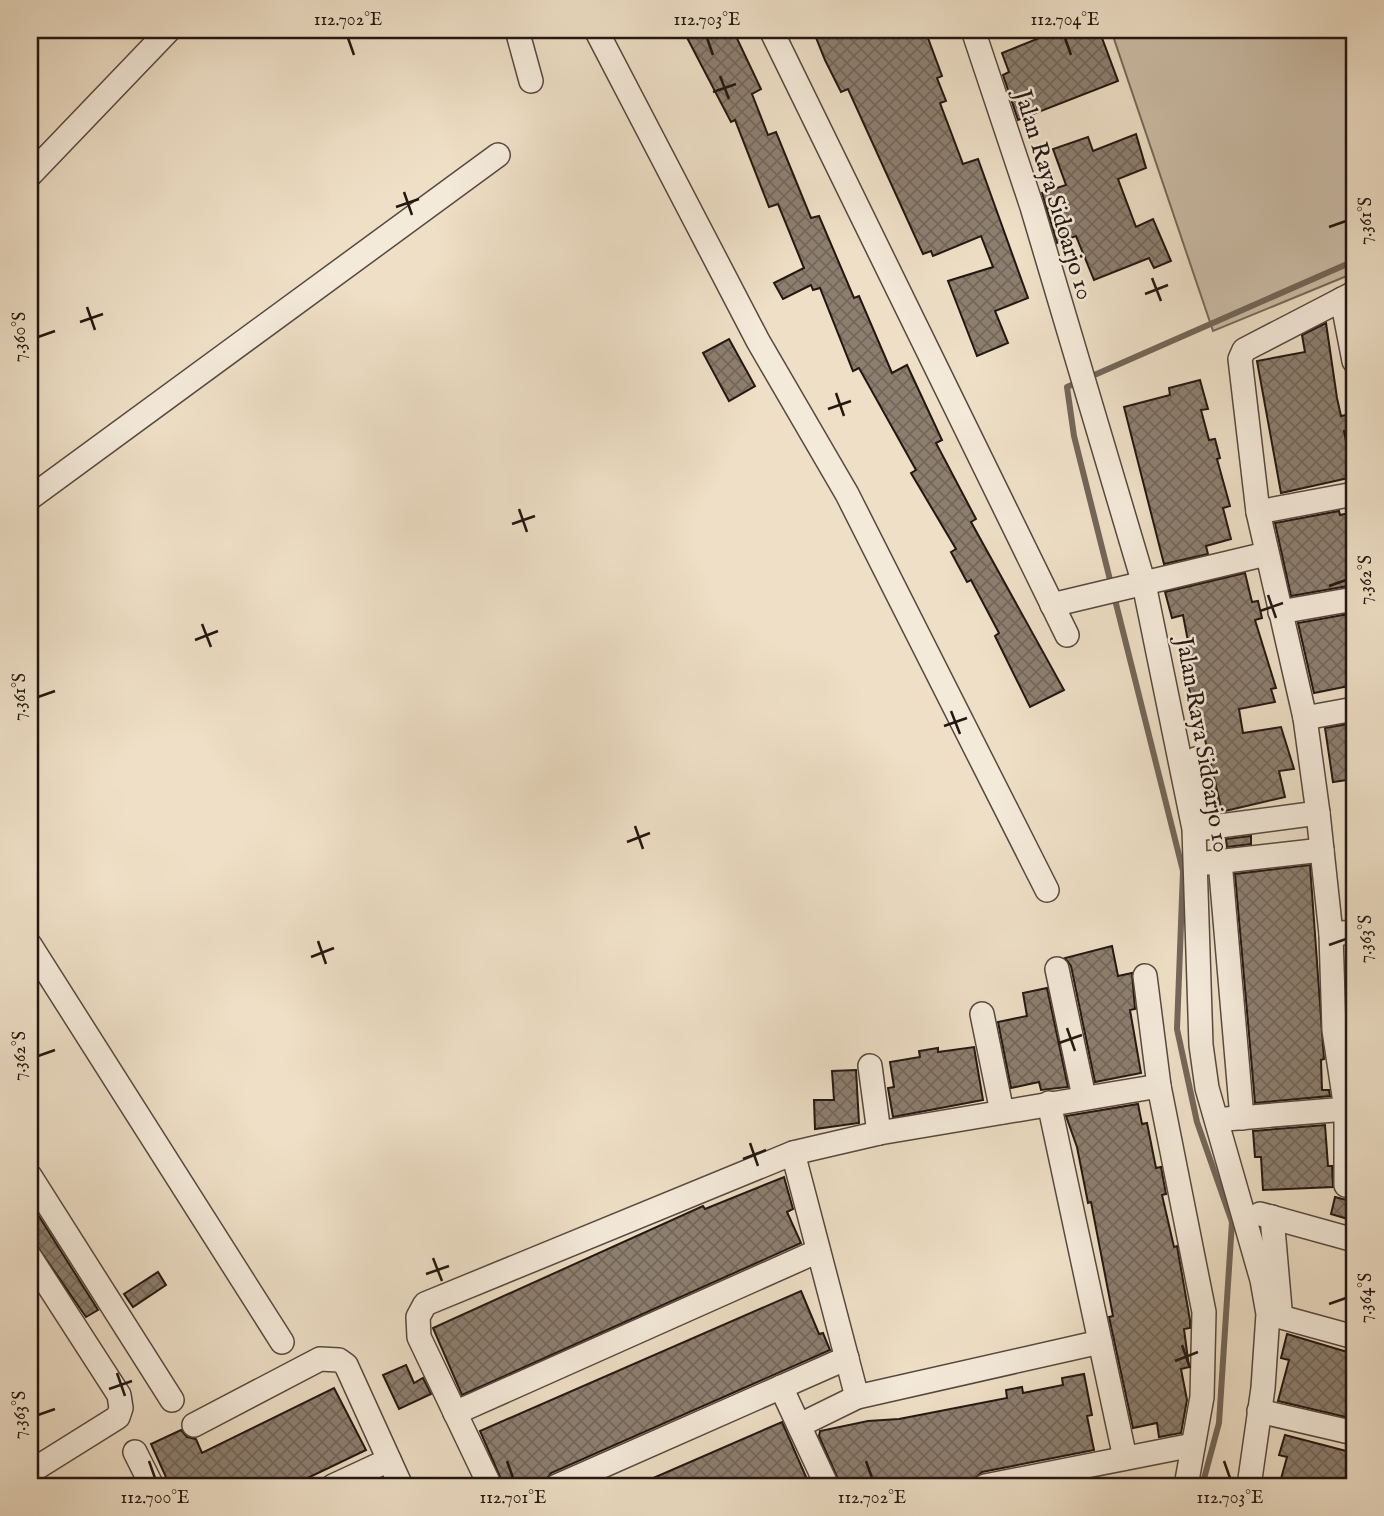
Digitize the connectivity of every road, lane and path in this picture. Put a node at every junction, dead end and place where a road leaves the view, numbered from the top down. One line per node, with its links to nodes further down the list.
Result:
1 (169, 30): 8 (street)
2 (517, 30): 6 (street)
3 (596, 30): 26 (street)
4 (771, 30): 17 (street)
5 (973, 30): 15 (street, Jalan Raya Sidoarjo 10)
6 (531, 81)
7 (498, 155): 12 (street)
8 (30, 175)
9 (1348, 296): 10 (street); 13 (street)
10 (1354, 361)
11 (1354, 494): 13 (street)
12 (30, 498)
13 (1258, 512): 14 (street)
14 (1266, 554): 15 (street); 18 (street)
15 (1144, 584): 17 (street); 23 (street, Jalan Raya Sidoarjo 10)
16 (1354, 599): 18 (street)
17 (1052, 604): 19 (street)
18 (1280, 612): 21 (street)
19 (1067, 635)
20 (1354, 709): 21 (street)
21 (1305, 718): 22 (street)
22 (1318, 813): 23 (street); 24 (street)
23 (1202, 828): 25 (street, Jalan Raya Sidoarjo 10)
24 (1322, 850): 25 (street); 27 (street)
25 (1208, 863): 38 (street); 39 (street, Jalan Raya Sidoarjo 10)
26 (1047, 890)
27 (1343, 933): 32 (street)
28 (30, 946): 52 (street)
29 (1057, 969): 35 (street)
30 (1145, 976): 34 (street)
31 (982, 1014): 37 (street)
32 (1344, 1030): 40 (street)
33 (870, 1066): 41 (street)
34 (1158, 1086): 35 (street); 63 (street)
35 (1084, 1097): 36 (street)
36 (1049, 1103): 37 (street); 53 (street)
37 (1002, 1112): 41 (street)
38 (1242, 1118): 39 (street); 40 (street)
39 (1216, 1120): 45 (street, Jalan Raya Sidoarjo 10)
40 (1349, 1121): 44 (street)
41 (879, 1133): 42 (street)
42 (793, 1153): 48 (street); 58 (street)
43 (30, 1176): 57 (street)
44 (1346, 1185)
45 (1242, 1209): 46 (street); 59 (street, Jalan Raya Sidoarjo 10)
46 (1272, 1217): 47 (street); 50 (street)
47 (1354, 1240)
48 (818, 1251): 54 (street); 58 (street)
49 (30, 1258): 67 (street)
50 (1281, 1317): 51 (street); 59 (street)
51 (1354, 1337)
52 (282, 1342)
53 (1100, 1342): 56 (street); 65 (street)
54 (847, 1358): 55 (street); 56 (street)
55 (781, 1387): 61 (street); 72 (street)
56 (857, 1397): 61 (street)
57 (172, 1401)
58 (455, 1413): 71 (street)
59 (1266, 1413): 62 (street); 76 (street, Jalan Raya Sidoarjo 10); 77 (street)
60 (194, 1425): 66 (street)
61 (800, 1425): 73 (street)
62 (1354, 1433)
63 (1193, 1445): 65 (street); 75 (street)
64 (135, 1452): 68 (street)
65 (1125, 1458): 74 (street)
66 (388, 1460): 69 (street); 70 (street)
67 (30, 1472)
68 (152, 1486)
69 (332, 1486)
70 (401, 1486)
71 (490, 1486)
72 (557, 1486)
73 (827, 1486)
74 (985, 1486)
75 (1186, 1486)
76 (1249, 1486)
77 (1264, 1486)

